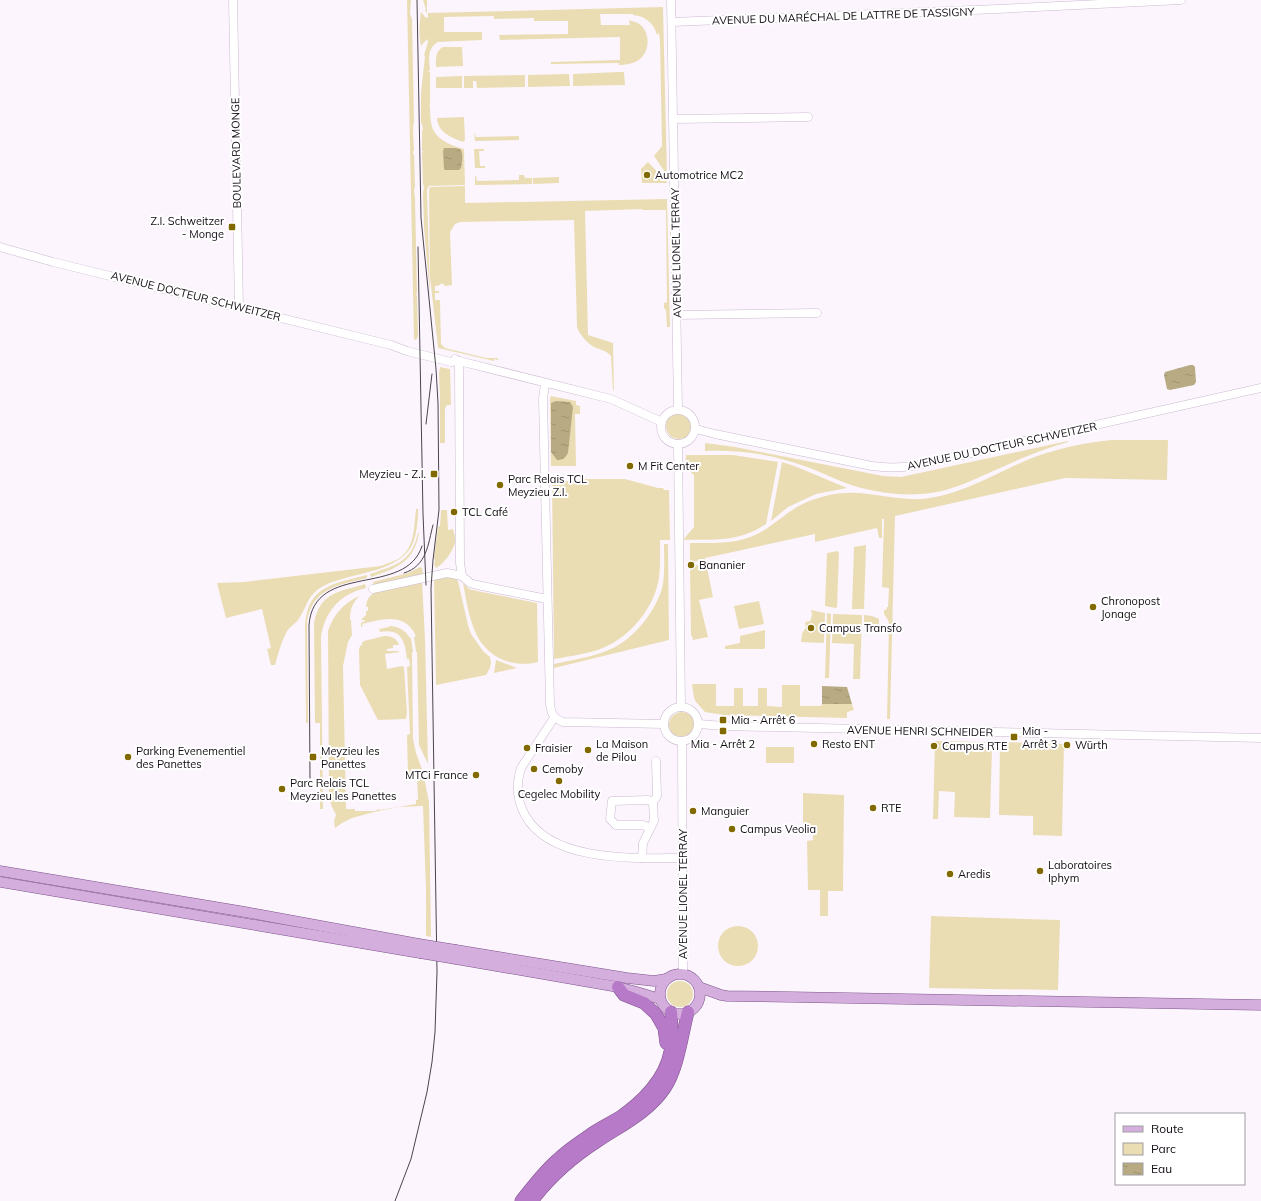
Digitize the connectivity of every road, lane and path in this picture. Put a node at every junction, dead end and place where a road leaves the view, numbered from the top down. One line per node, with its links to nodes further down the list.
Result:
1 (233, 0): 8 (street, BOULEVARD MONGE)
2 (671, 0): 4 (street, AVENUE LIONEL TERRAY)
3 (1181, 0): 4 (street, AVENUE DU MARÉCHAL DE LATTRE DE TASSIGNY)
4 (672, 22): 6 (street, AVENUE LIONEL TERRAY)
5 (808, 117): 6 (street)
6 (674, 119): 10 (street, AVENUE LIONEL TERRAY)
7 (0, 247): 8 (street, AVENUE DOCTEUR SCHWEITZER)
8 (239, 307): 11 (street, AVENUE DOCTEUR SCHWEITZER)
9 (817, 313): 10 (street)
10 (677, 315): 14 (street, AVENUE LIONEL TERRAY)
11 (459, 361): 12 (street, AVENUE DOCTEUR SCHWEITZER); 18 (street)
12 (545, 383): 15 (street, AVENUE DOCTEUR SCHWEITZER); 20 (street)
13 (1261, 388): 16 (street, AVENUE DU DOCTEUR SCHWEITZER)
14 (678, 409): 15 (street); 16 (street)
15 (662, 422): 17 (street)
16 (696, 429): 17 (street)
17 (678, 444): 21 (street)
18 (462, 576): 19 (street); 20 (street)
19 (373, 589)
20 (547, 599): 22 (street)
21 (681, 707): 23 (street); 24 (street)
22 (554, 718): 23 (street); 30 (street)
23 (664, 724): 26 (street)
24 (699, 724): 25 (street, AVENUE HENRI SCHNEIDER); 26 (street)
25 (1261, 738)
26 (682, 742): 31 (street, AVENUE LIONEL TERRAY)
27 (656, 761): 28 (street)
28 (653, 802): 29 (street); 29 (street)
29 (650, 828): 30 (street)
30 (642, 858): 31 (street)
31 (683, 858): 36 (street, AVENUE LIONEL TERRAY)
32 (0, 871): 34 (main road)
33 (0, 882): 34 (main road)
34 (419, 948): 35 (main road, bridge)
35 (456, 955): 37 (main road); 38 (main road)
36 (683, 974): 37 (main road); 39 (main road)
37 (666, 979): 41 (main road)
38 (618, 987): 41 (main road); 45 (highway)
39 (698, 987): 40 (main road); 43 (main road)
40 (720, 995): 42 (main road); 43 (main road)
41 (660, 999): 44 (main road)
42 (1261, 1005)
43 (692, 1009): 44 (main road); 47 (highway)
44 (671, 1012): 45 (highway)
45 (659, 1077): 46 (highway)
46 (521, 1201)
47 (532, 1201)

